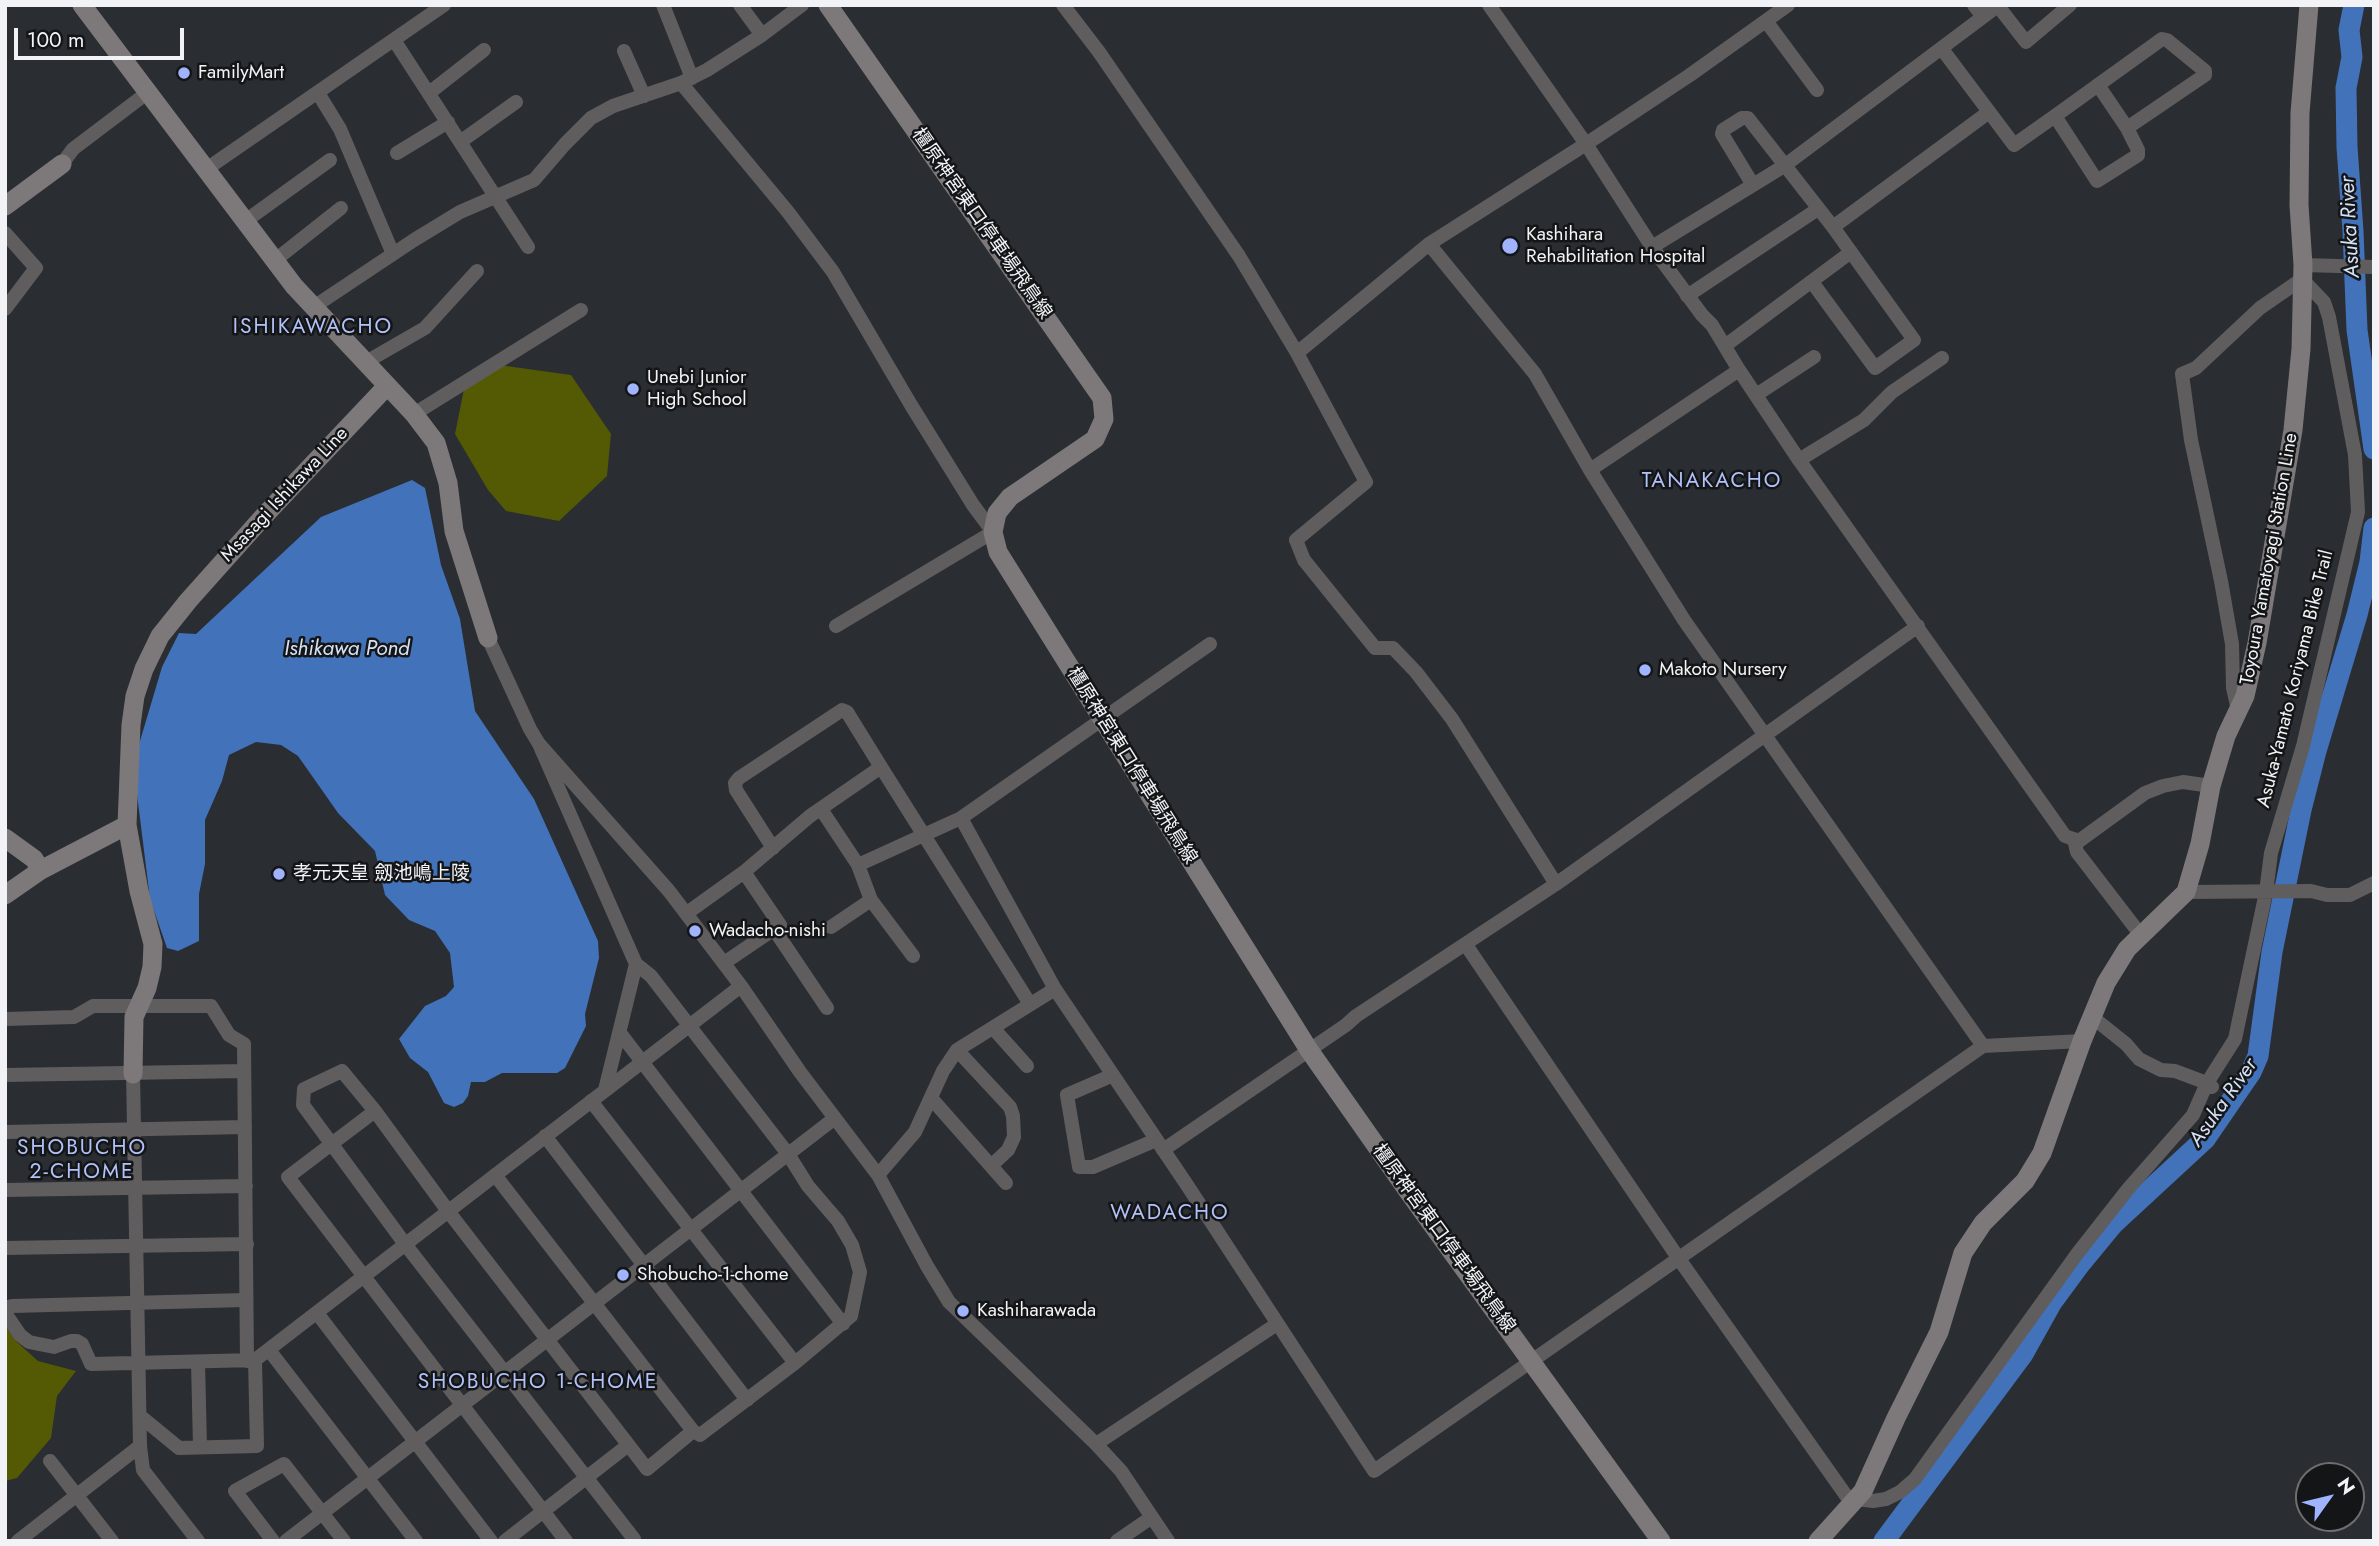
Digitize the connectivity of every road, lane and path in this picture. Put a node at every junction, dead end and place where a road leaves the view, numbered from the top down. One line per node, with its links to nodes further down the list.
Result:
1 (82, 5): 23 (main road)
2 (444, 5): 16 (street)
3 (663, 5): 20 (street)
4 (740, 5): 15 (street)
5 (802, 5): 15 (street)
6 (828, 5): 72 (main road, 橿原神宮東口停車場飛鳥線)
7 (1063, 5): 62 (street)
8 (1489, 5): 33 (street)
9 (1788, 5): 14 (street)
10 (2070, 5): 12 (street)
11 (2309, 5): 54 (main road, Toyoura Yamatoyagi Station Line)
12 (1998, 6): 13 (street)
13 (1979, 11): 18 (street)
14 (1766, 21): 22 (street); 33 (street)
15 (762, 35): 20 (street)
16 (394, 40): 24 (street); 25 (street)
17 (484, 50): 25 (street)
18 (1942, 50): 28 (street); 37 (street)
19 (624, 51): 26 (street)
20 (686, 81): 26 (street); 72 (street)
21 (2098, 85): 29 (street); 31 (street); 31 (street)
22 (1817, 90)
23 (147, 93): 36 (street); 38 (main road)
24 (318, 93): 38 (street); 51 (street)
25 (429, 93): 30 (street)
26 (645, 96): 40 (street)
27 (516, 102): 32 (street)
28 (1989, 112): 29 (street); 45 (street)
29 (2055, 116): 31 (street)
30 (448, 122): 32 (street); 34 (street)
31 (2127, 128)
32 (460, 142): 40 (street)
33 (1586, 144): 47 (street); 49 (street)
34 (397, 153)
35 (330, 160): 44 (street)
36 (62, 164): 41 (main road)
37 (1784, 166): 39 (street); 39 (street); 43 (street)
38 (205, 170): 44 (main road)
39 (1753, 185): 49 (street)
40 (495, 198): 48 (street); 51 (street)
41 (5, 206)
42 (341, 208): 52 (street)
43 (1818, 209): 45 (street); 57 (street)
44 (244, 222): 52 (main road)
45 (1833, 227): 50 (street)
46 (5, 233): 59 (street)
47 (1429, 244): 62 (street); 71 (street)
48 (528, 247)
49 (1652, 247): 57 (street)
50 (1851, 252): 56 (street); 56 (street)
51 (393, 254): 58 (street)
52 (274, 261): 58 (main road)
53 (2371, 268): 54 (street)
54 (2306, 270): 77 (main road, Toyoura Yamatoyagi Station Line); 77 (street); 96 (street, Asuka-Yamato Koriyama Bike Trail)
55 (477, 271): 65 (street)
56 (1812, 282): 61 (street)
57 (1687, 296): 61 (street)
58 (312, 308): 65 (main road)
59 (5, 309)
60 (581, 310): 69 (street)
61 (1726, 345): 66 (street)
62 (1297, 353): 94 (street)
63 (1814, 357): 68 (street)
64 (1942, 358): 70 (street)
65 (366, 362): 67 (main road)
66 (1739, 370): 68 (street); 71 (street)
67 (387, 386): 69 (main road); 85 (main road, Msasagi Ishikawa Line)
68 (1756, 395): 70 (street)
69 (414, 414): 75 (main road)
70 (1799, 460): 74 (street)
71 (1590, 470): 79 (street)
72 (993, 532): 73 (street); 78 (main road, 橿原神宮東口停車場飛鳥線)
73 (836, 626)
74 (1919, 626): 79 (street); 88 (street)
75 (488, 638): 80 (street)
76 (1210, 644): 78 (street)
77 (2238, 710): 82 (main road, Toyoura Yamatoyagi Station Line)
78 (1102, 719): 84 (street); 120 (main road, 橿原神宮東口停車場飛鳥線)
79 (1767, 736): 94 (street); 118 (street)
80 (539, 744): 99 (street); 106 (street)
81 (881, 767): 83 (street); 86 (street); 89 (street)
82 (2211, 786): 88 (street); 95 (main road, Toyoura Yamatoyagi Station Line)
83 (821, 808): 89 (street); 90 (street)
84 (961, 818): 86 (street); 108 (street)
85 (127, 825): 91 (main road); 110 (main road, Msasagi Ishikawa Line)
86 (924, 835): 90 (street); 109 (street)
87 (5, 838): 91 (main road)
88 (2074, 839): 102 (street)
89 (774, 848): 92 (street)
90 (858, 865): 98 (street)
91 (41, 870): 97 (main road)
92 (744, 872): 99 (street); 101 (street)
93 (2374, 883): 96 (street)
94 (1556, 884): 103 (street)
95 (2186, 892): 96 (street); 102 (main road)
96 (2269, 892): 127 (street, Asuka-Yamato Koriyama Bike Trail)
97 (5, 895)
98 (871, 900): 100 (street); 104 (street)
99 (687, 913): 105 (street)
100 (831, 927)
101 (774, 929): 105 (street); 111 (street)
102 (2140, 934): 112 (main road)
103 (1466, 945): 120 (street); 154 (street)
104 (913, 956)
105 (724, 963): 107 (street)
106 (636, 964): 114 (street); 116 (street)
107 (741, 986): 114 (street); 132 (street)
108 (1055, 989): 109 (street); 126 (street)
109 (1030, 1004): 115 (street)
110 (136, 1008): 113 (street); 123 (street); 124 (main road, Msasagi Ishikawa Line)
111 (827, 1008)
112 (2091, 1016): 117 (main road); 127 (street)
113 (5, 1019)
114 (689, 1026): 121 (street); 139 (street)
115 (993, 1028): 119 (street); 122 (street)
116 (620, 1033): 121 (street); 128 (street)
117 (2082, 1041): 118 (street); 185 (main road)
118 (1983, 1046): 154 (street)
119 (957, 1050): 129 (street); 140 (street)
120 (1309, 1050): 138 (street); 168 (main road, 橿原神宮東口停車場飛鳥線)
121 (641, 1062): 128 (street); 147 (street)
122 (1027, 1066)
123 (244, 1071): 124 (street); 133 (street)
124 (133, 1074): 125 (street); 134 (street)
125 (5, 1075)
126 (1113, 1075): 138 (street); 138 (street)
127 (2210, 1085): 185 (street, Asuka-Yamato Koriyama Bike Trail)
128 (606, 1090): 130 (street)
129 (931, 1098): 140 (street); 142 (street)
130 (591, 1101): 136 (street); 149 (street)
131 (375, 1111): 137 (street); 137 (street); 148 (street)
132 (835, 1118): 139 (street); 142 (street)
133 (245, 1127): 134 (street); 144 (street)
134 (135, 1129): 135 (street); 145 (street)
135 (5, 1132)
136 (545, 1136): 141 (street); 155 (street)
137 (330, 1145): 151 (street); 156 (street)
138 (1160, 1145): 163 (street)
139 (788, 1154): 147 (street); 162 (street)
140 (991, 1166): 143 (street)
141 (495, 1175): 148 (street); 159 (street)
142 (878, 1175): 177 (street)
143 (1006, 1183)
144 (246, 1186): 145 (street); 150 (street)
145 (136, 1187): 146 (street); 153 (street)
146 (5, 1190)
147 (741, 1192): 149 (street); 162 (street)
148 (448, 1211): 151 (street); 164 (street)
149 (691, 1230): 155 (street); 170 (street)
150 (247, 1244): 153 (street); 157 (street)
151 (405, 1244): 156 (street); 171 (street)
152 (5, 1248): 153 (street)
153 (137, 1248): 158 (street)
154 (1679, 1259): 168 (street); 185 (street)
155 (643, 1266): 159 (street); 172 (street)
156 (364, 1277): 161 (street); 173 (street)
157 (246, 1300): 158 (street); 166 (street)
158 (138, 1302): 160 (street); 169 (street)
159 (596, 1304): 164 (street); 175 (street)
160 (5, 1311): 169 (street)
161 (317, 1313): 165 (street); 176 (street)
162 (843, 1324): 170 (street)
163 (1278, 1324): 168 (street); 177 (street)
164 (548, 1341): 171 (street); 179 (street)
165 (269, 1350): 166 (street); 183 (street)
166 (251, 1361): 167 (street); 180 (street)
167 (198, 1362): 169 (street); 180 (street)
168 (1532, 1362): 202 (main road, 橿原神宮東口停車場飛鳥線)
169 (139, 1363): 174 (street)
170 (795, 1363): 172 (street)
171 (506, 1373): 173 (street); 182 (street)
172 (747, 1400): 175 (street)
173 (464, 1405): 176 (street); 186 (street)
174 (140, 1416): 178 (street); 180 (street)
175 (693, 1431): 179 (street)
176 (415, 1443): 183 (street); 197 (street)
177 (1096, 1444): 188 (street)
178 (140, 1446): 184 (street); 192 (street)
179 (628, 1446): 182 (street)
180 (200, 1447)
181 (50, 1461): 184 (street)
182 (587, 1478): 186 (street); 189 (street)
183 (368, 1479): 187 (street); 196 (street)
184 (78, 1496): 190 (street); 191 (street)
185 (1854, 1502): 203 (main road)
186 (544, 1511): 198 (street); 199 (street)
187 (323, 1514): 193 (street); 194 (street); 195 (street)
188 (1152, 1517): 200 (street); 201 (street)
189 (634, 1539)
190 (22, 1540)
191 (112, 1541)
192 (198, 1541)
193 (272, 1541)
194 (286, 1541)
195 (344, 1541)
196 (416, 1541)
197 (491, 1541)
198 (505, 1541)
199 (566, 1541)
200 (1117, 1541)
201 (1168, 1541)
202 (1661, 1541)
203 (1818, 1541)

